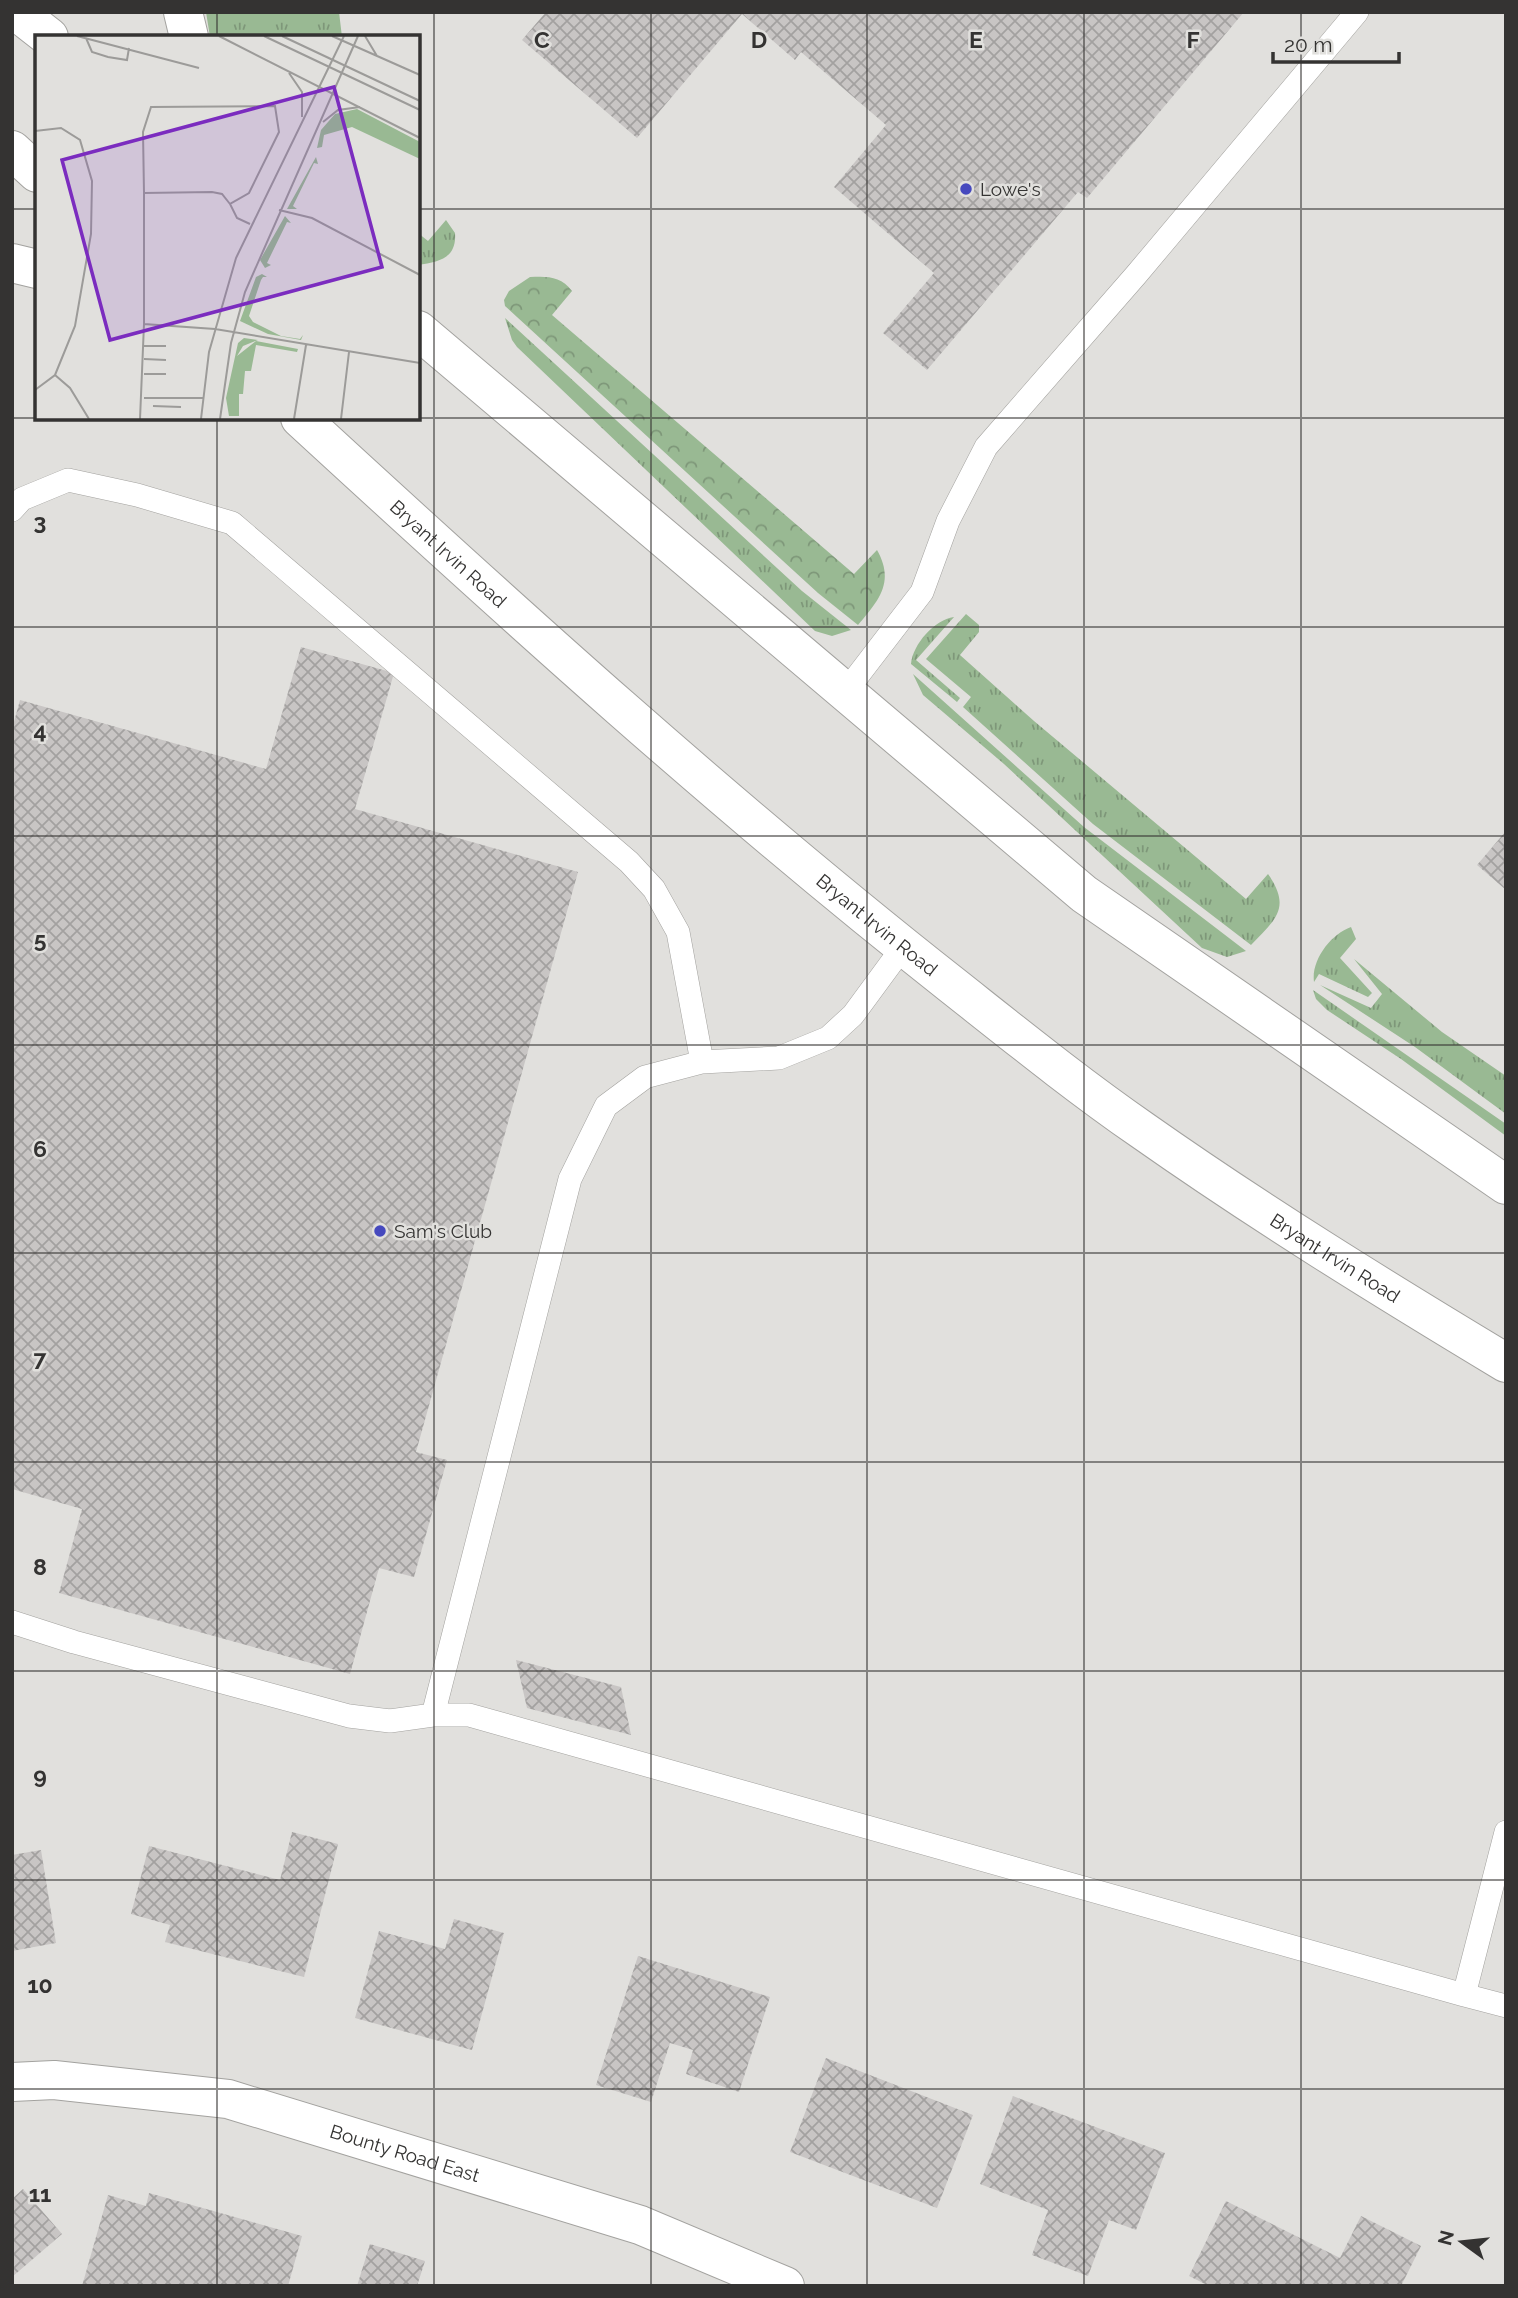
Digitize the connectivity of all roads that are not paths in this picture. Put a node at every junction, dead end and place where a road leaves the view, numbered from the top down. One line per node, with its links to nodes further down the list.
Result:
1 (183, 12): 3 (main road)
2 (1357, 12): 11 (lane)
3 (188, 35)
4 (12, 150): 5 (main road)
5 (35, 171)
6 (12, 263): 7 (main road)
7 (35, 269)
8 (420, 332): 11 (main road)
9 (302, 420): 12 (main road, Bryant Irvin Road)
10 (12, 510): 13 (lane)
11 (846, 691): 14 (main road)
12 (903, 947): 13 (lane); 15 (main road, Bryant Irvin Road)
13 (702, 1062): 17 (lane)
14 (1506, 1185)
15 (1506, 1363)
16 (12, 1622): 17 (lane)
17 (433, 1715): 19 (lane)
18 (1506, 1832): 19 (lane)
19 (1464, 1995): 20 (lane)
20 (1506, 2006)
21 (12, 2082): 22 (main road, Bounty Road East)
22 (785, 2286)

